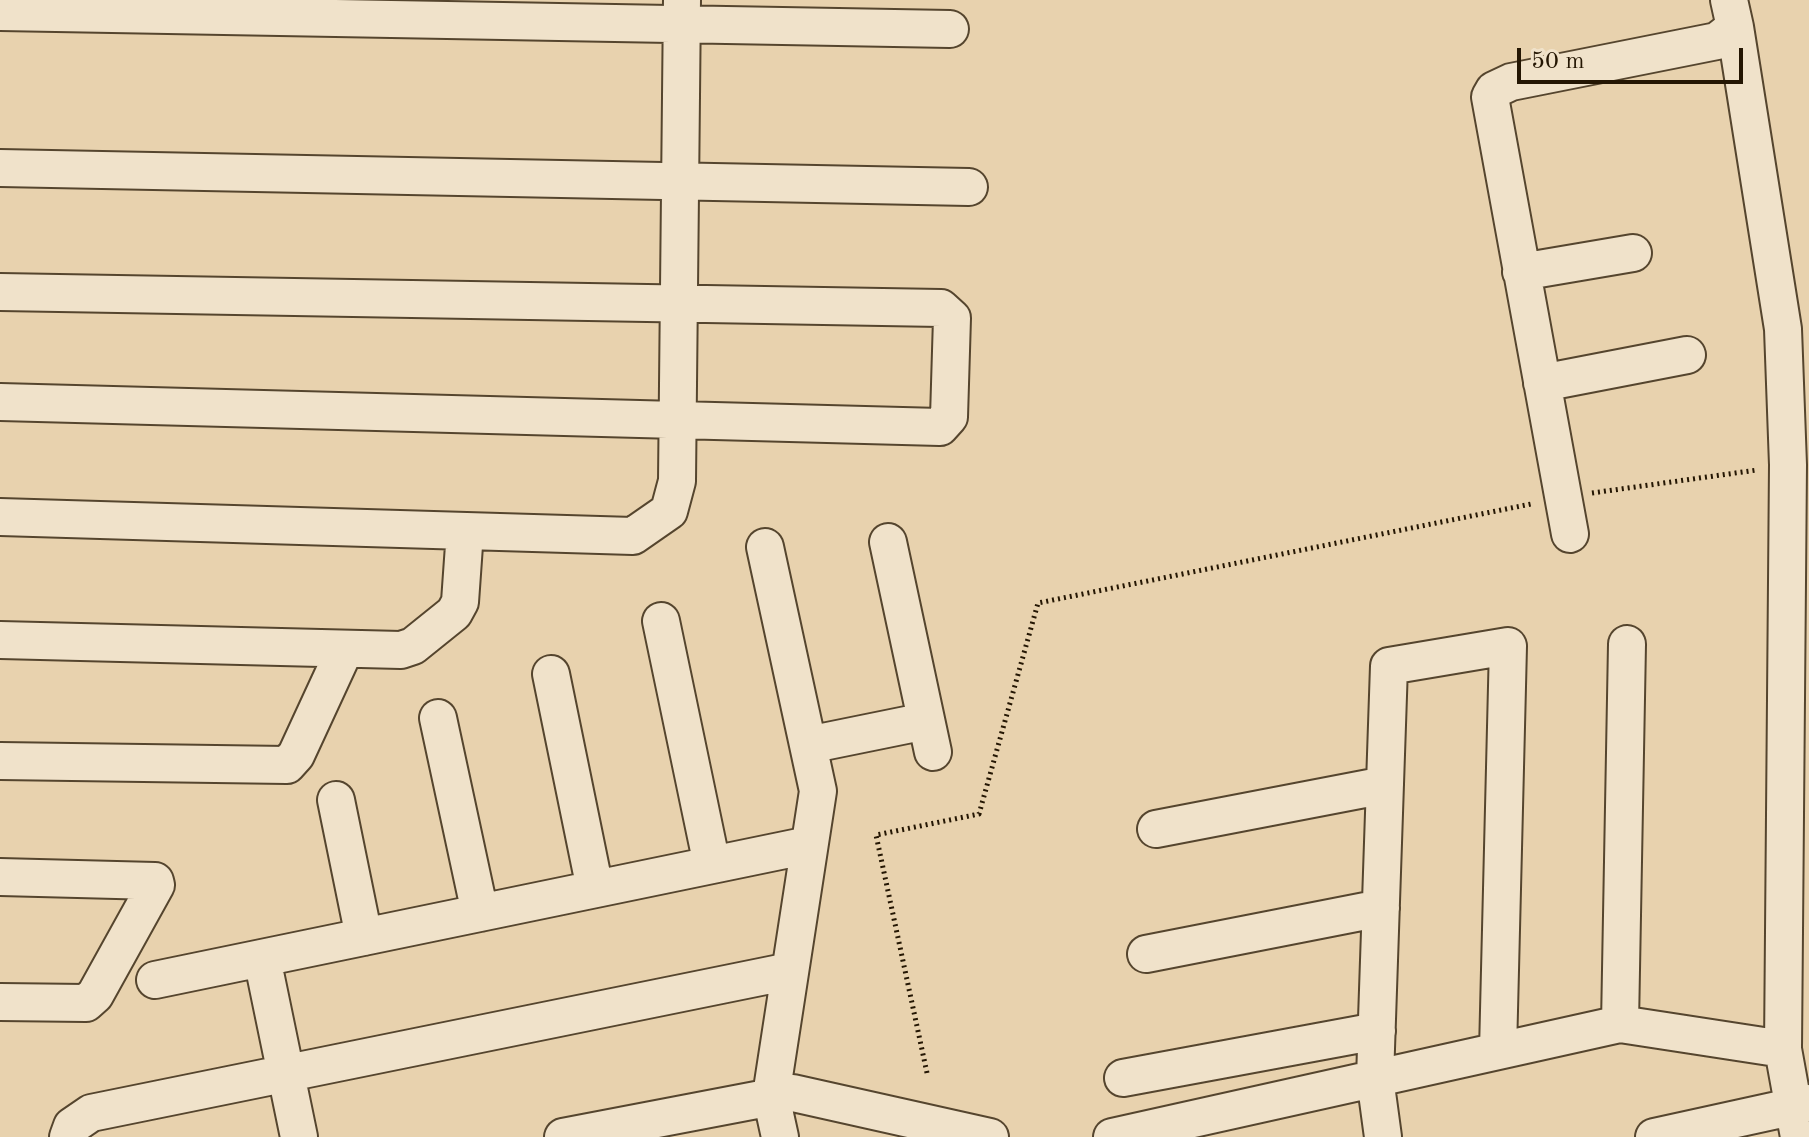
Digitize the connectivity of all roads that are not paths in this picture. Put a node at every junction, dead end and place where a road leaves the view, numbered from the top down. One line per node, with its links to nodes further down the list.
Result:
1 (0, 12): 2 (street)
2 (682, 12): 4 (street); 6 (street)
3 (1732, 13): 9 (street); 46 (street)
4 (950, 29)
5 (0, 168): 6 (street)
6 (681, 181): 7 (street); 11 (street)
7 (969, 187)
8 (1633, 253): 9 (street)
9 (1521, 272): 13 (street)
10 (0, 292): 11 (street)
11 (679, 303): 15 (street); 15 (street)
12 (1687, 355): 13 (street)
13 (1542, 383): 18 (street)
14 (0, 402): 15 (street)
15 (677, 419): 17 (street)
16 (0, 517): 17 (street)
17 (465, 531): 24 (street)
18 (1570, 534)
19 (888, 542): 27 (street)
20 (765, 547): 27 (street)
21 (661, 621): 33 (street)
22 (0, 640): 24 (street)
23 (1627, 644): 44 (street)
24 (345, 649): 28 (street)
25 (551, 674): 35 (street)
26 (438, 718): 37 (street)
27 (808, 745): 32 (street)
28 (0, 761)
29 (1385, 785): 31 (street); 36 (street); 47 (street)
30 (336, 800): 38 (street)
31 (1156, 829)
32 (809, 845): 33 (street); 41 (street)
33 (712, 865): 35 (street)
34 (0, 877): 43 (street)
35 (595, 889): 37 (street)
36 (1381, 908): 39 (street); 45 (street)
37 (480, 913): 38 (street)
38 (364, 937): 40 (street)
39 (1146, 954)
40 (262, 958): 42 (street); 48 (street)
41 (790, 971): 48 (street); 51 (street)
42 (155, 980)
43 (5, 1011)
44 (1620, 1024): 46 (street); 47 (street)
45 (1377, 1031): 49 (street); 50 (street)
46 (1783, 1049): 52 (street)
47 (1498, 1051): 50 (street)
48 (287, 1074): 57 (street); 58 (street)
49 (1123, 1078)
50 (1375, 1078): 53 (street); 62 (street)
51 (771, 1096): 54 (street); 55 (street); 60 (street)
52 (1800, 1115): 63 (street)
53 (1255, 1122): 56 (street)
54 (898, 1126): 61 (street)
55 (656, 1128): 59 (street)
56 (1130, 1135)
57 (68, 1137)
58 (299, 1137)
59 (563, 1137)
60 (780, 1137)
61 (990, 1137)
62 (1383, 1137)
63 (1654, 1137)

